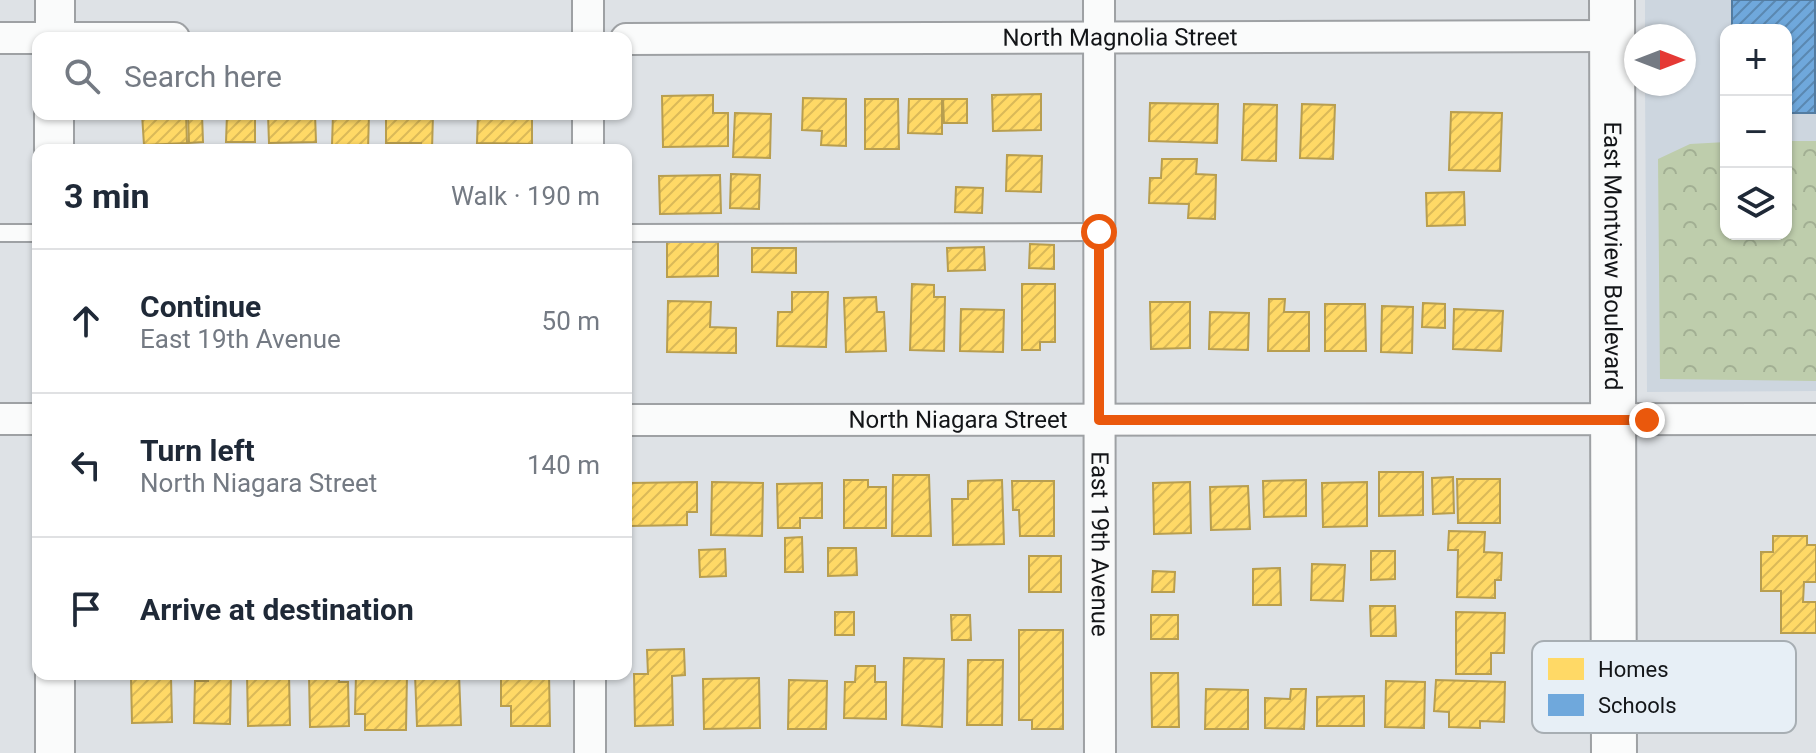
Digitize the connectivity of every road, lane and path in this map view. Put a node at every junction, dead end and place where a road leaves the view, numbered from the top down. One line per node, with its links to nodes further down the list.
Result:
1 (55, 0): 5 (street)
2 (588, 0): 6 (street)
3 (1099, 0): 10 (street, East 19th Avenue)
4 (1612, 18): 10 (street, North Magnolia Street); 21 (main road, East Montview Boulevard)
5 (55, 32)
6 (588, 32)
7 (0, 38): 8 (street)
8 (32, 38)
9 (632, 39): 10 (street, North Magnolia Street)
10 (1099, 39): 15 (street, East 19th Avenue)
11 (54, 120): 13 (street)
12 (588, 120): 14 (street)
13 (54, 144)
14 (588, 144)
15 (1099, 232): 18 (lane); 24 (street, East 19th Avenue)
16 (0, 233): 17 (lane)
17 (32, 233)
18 (632, 233)
19 (0, 419): 20 (street)
20 (32, 419)
21 (1613, 419): 22 (street, North Niagara Street); 24 (street, North Niagara Street); 25 (main road, East Montview Boulevard)
22 (1816, 419)
23 (632, 420): 24 (street, North Niagara Street)
24 (1099, 420): 31 (street, East 19th Avenue)
25 (1614, 641)
26 (55, 680): 29 (street)
27 (590, 680): 30 (street)
28 (1614, 733): 32 (main road, East Montview Boulevard)
29 (55, 753)
30 (590, 753)
31 (1100, 753)
32 (1614, 753)

